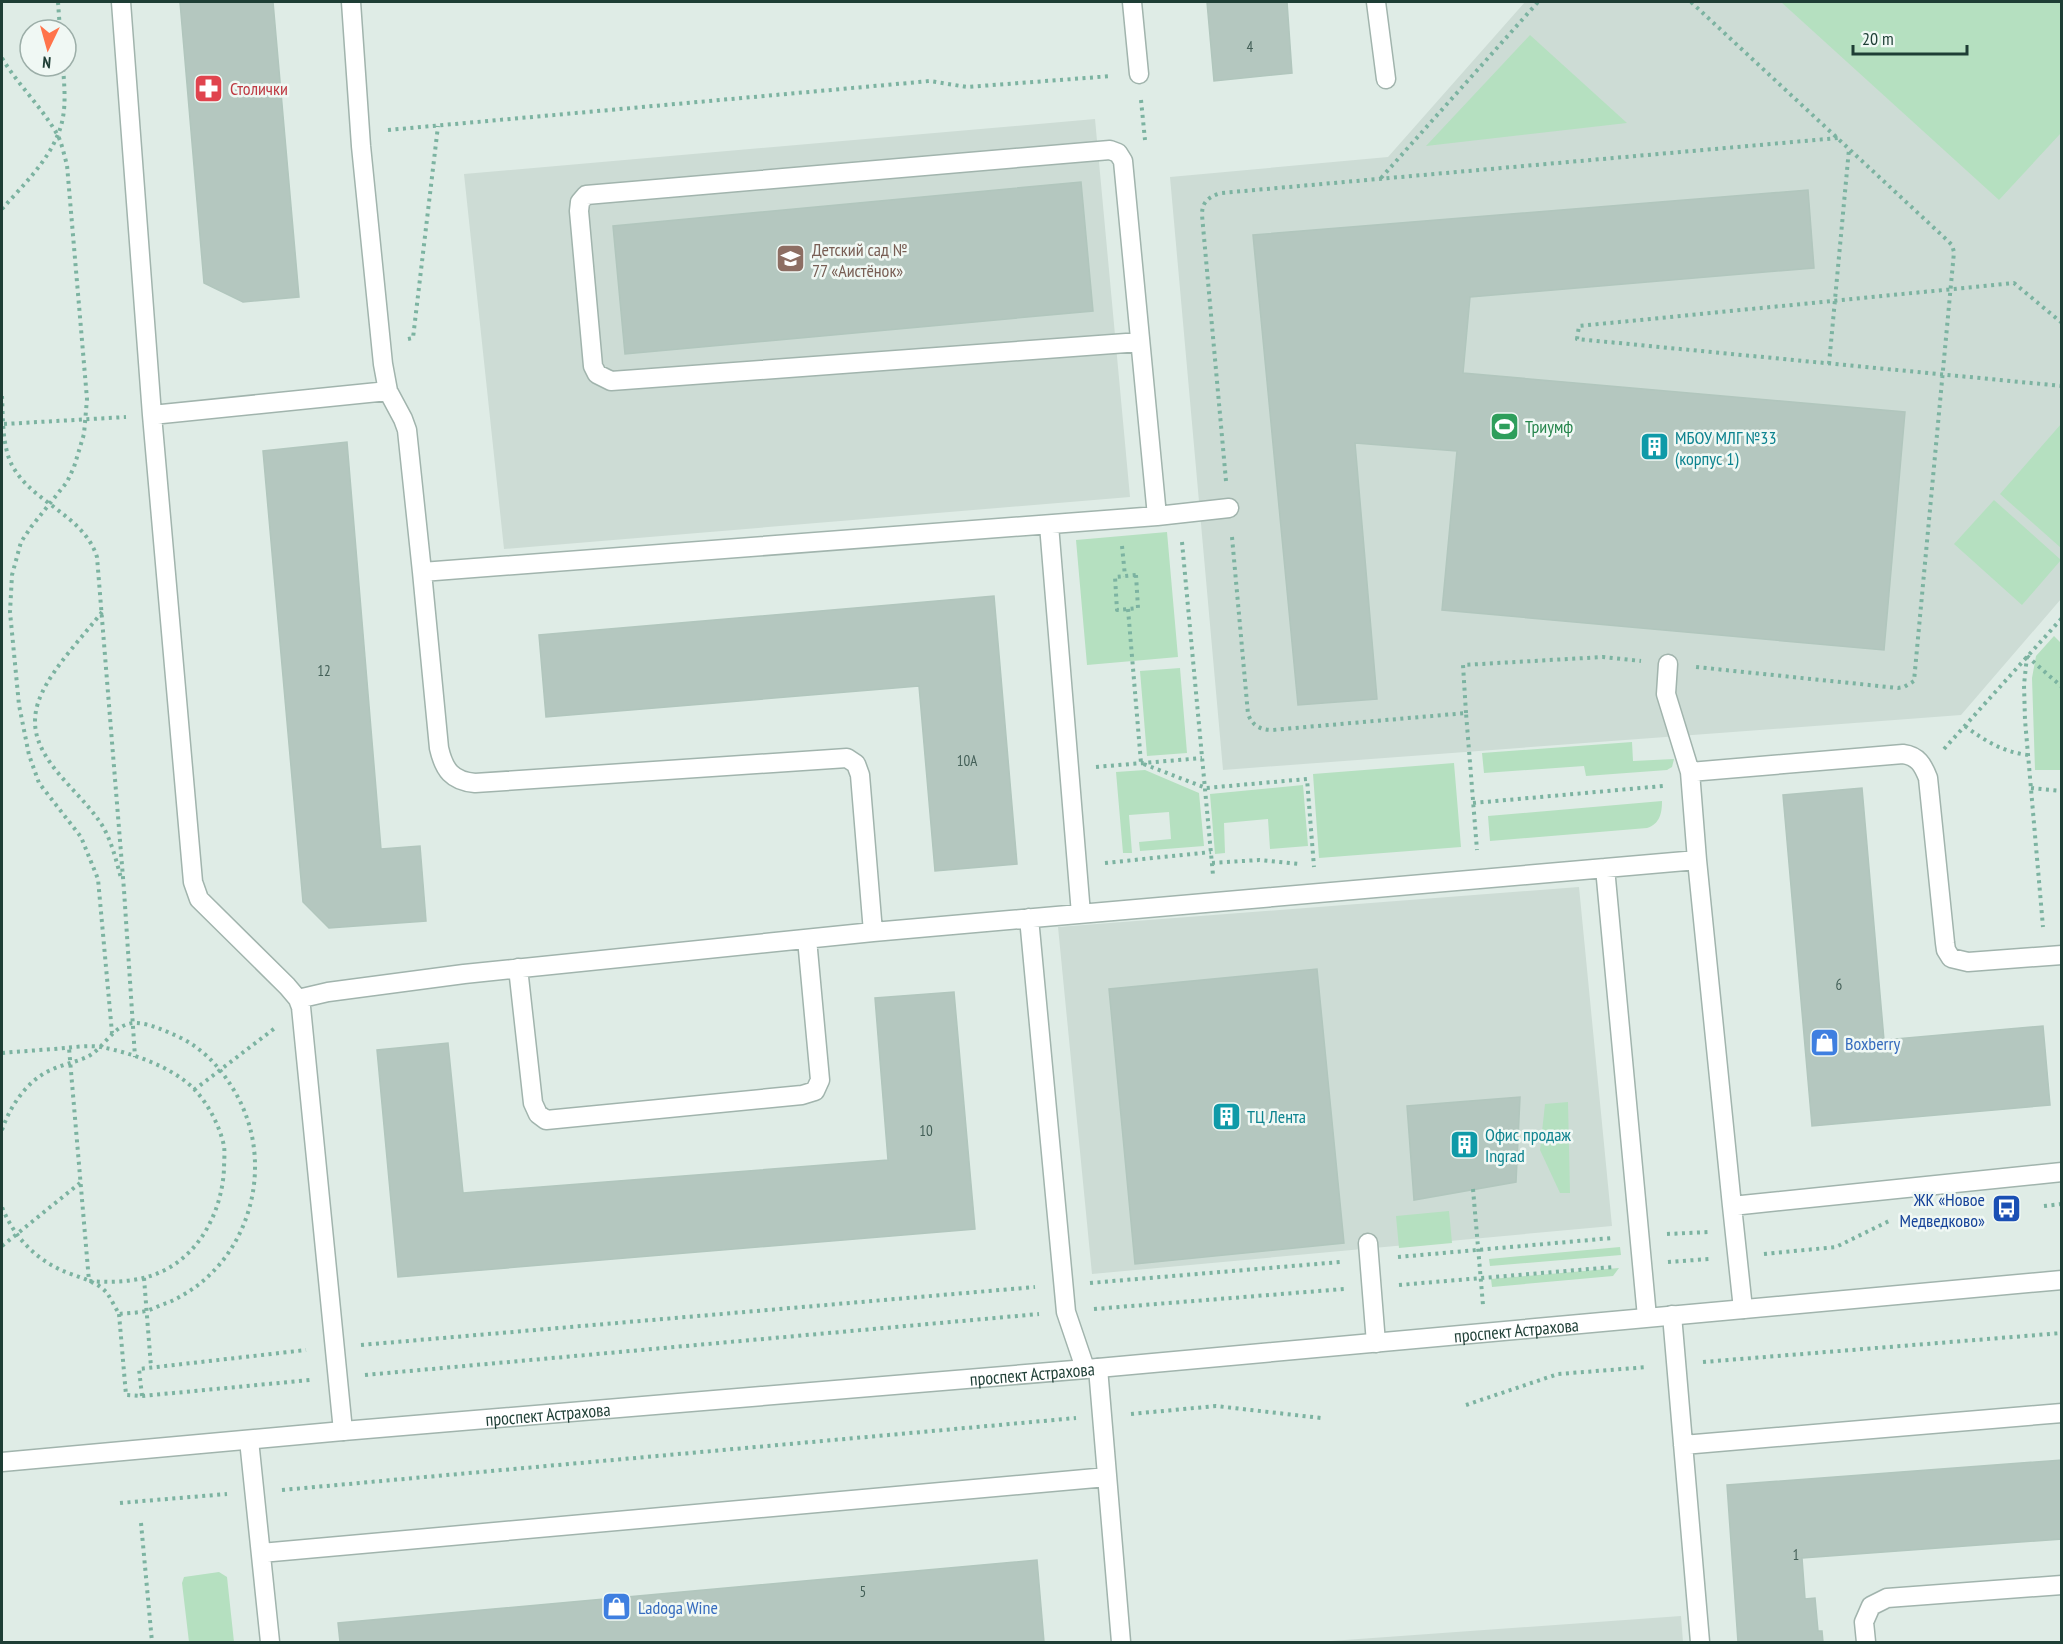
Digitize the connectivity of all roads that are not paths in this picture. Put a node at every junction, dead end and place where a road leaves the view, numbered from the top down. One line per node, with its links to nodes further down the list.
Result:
1 (121, 2): 9 (street)
2 (351, 2): 8 (street)
3 (1132, 2): 5 (street)
4 (1376, 2): 6 (street)
5 (1138, 74)
6 (1386, 79)
7 (1140, 342): 7 (street); 11 (street)
8 (388, 391): 9 (street); 13 (street)
9 (152, 415): 24 (street)
10 (1229, 508): 11 (street)
11 (1157, 516): 12 (street)
12 (1048, 525): 13 (street); 18 (street)
13 (422, 572): 20 (street)
14 (1668, 664): 15 (street)
15 (1691, 778): 16 (street); 22 (street)
16 (1697, 860): 17 (street); 26 (street)
17 (1605, 868): 18 (street); 31 (street)
18 (1082, 914): 19 (street)
19 (1029, 918): 20 (street); 33 (street)
20 (873, 932): 21 (street)
21 (807, 939): 23 (street); 23 (street)
22 (2054, 955)
23 (518, 968): 24 (street)
24 (300, 1003): 35 (street)
25 (2061, 1172): 26 (street)
26 (1732, 1206): 29 (street)
27 (1368, 1243): 32 (street)
28 (2061, 1280): 29 (street, проспект Астрахова)
29 (1743, 1309): 30 (street, проспект Астрахова)
30 (1672, 1315): 31 (street, проспект Астрахова); 37 (street)
31 (1647, 1317): 32 (street, проспект Астрахова)
32 (1376, 1342): 33 (street, проспект Астрахова)
33 (1091, 1368): 35 (street, проспект Астрахова); 39 (street)
34 (2061, 1413): 37 (street)
35 (343, 1431): 36 (street, проспект Астрахова)
36 (249, 1440): 38 (street, проспект Астрахова); 40 (street)
37 (1683, 1445): 44 (street)
38 (2, 1462)
39 (1107, 1477): 40 (street); 43 (street)
40 (261, 1553): 42 (street)
41 (2061, 1585): 45 (street)
42 (270, 1642)
43 (1121, 1642)
44 (1700, 1642)
45 (1866, 1642)

